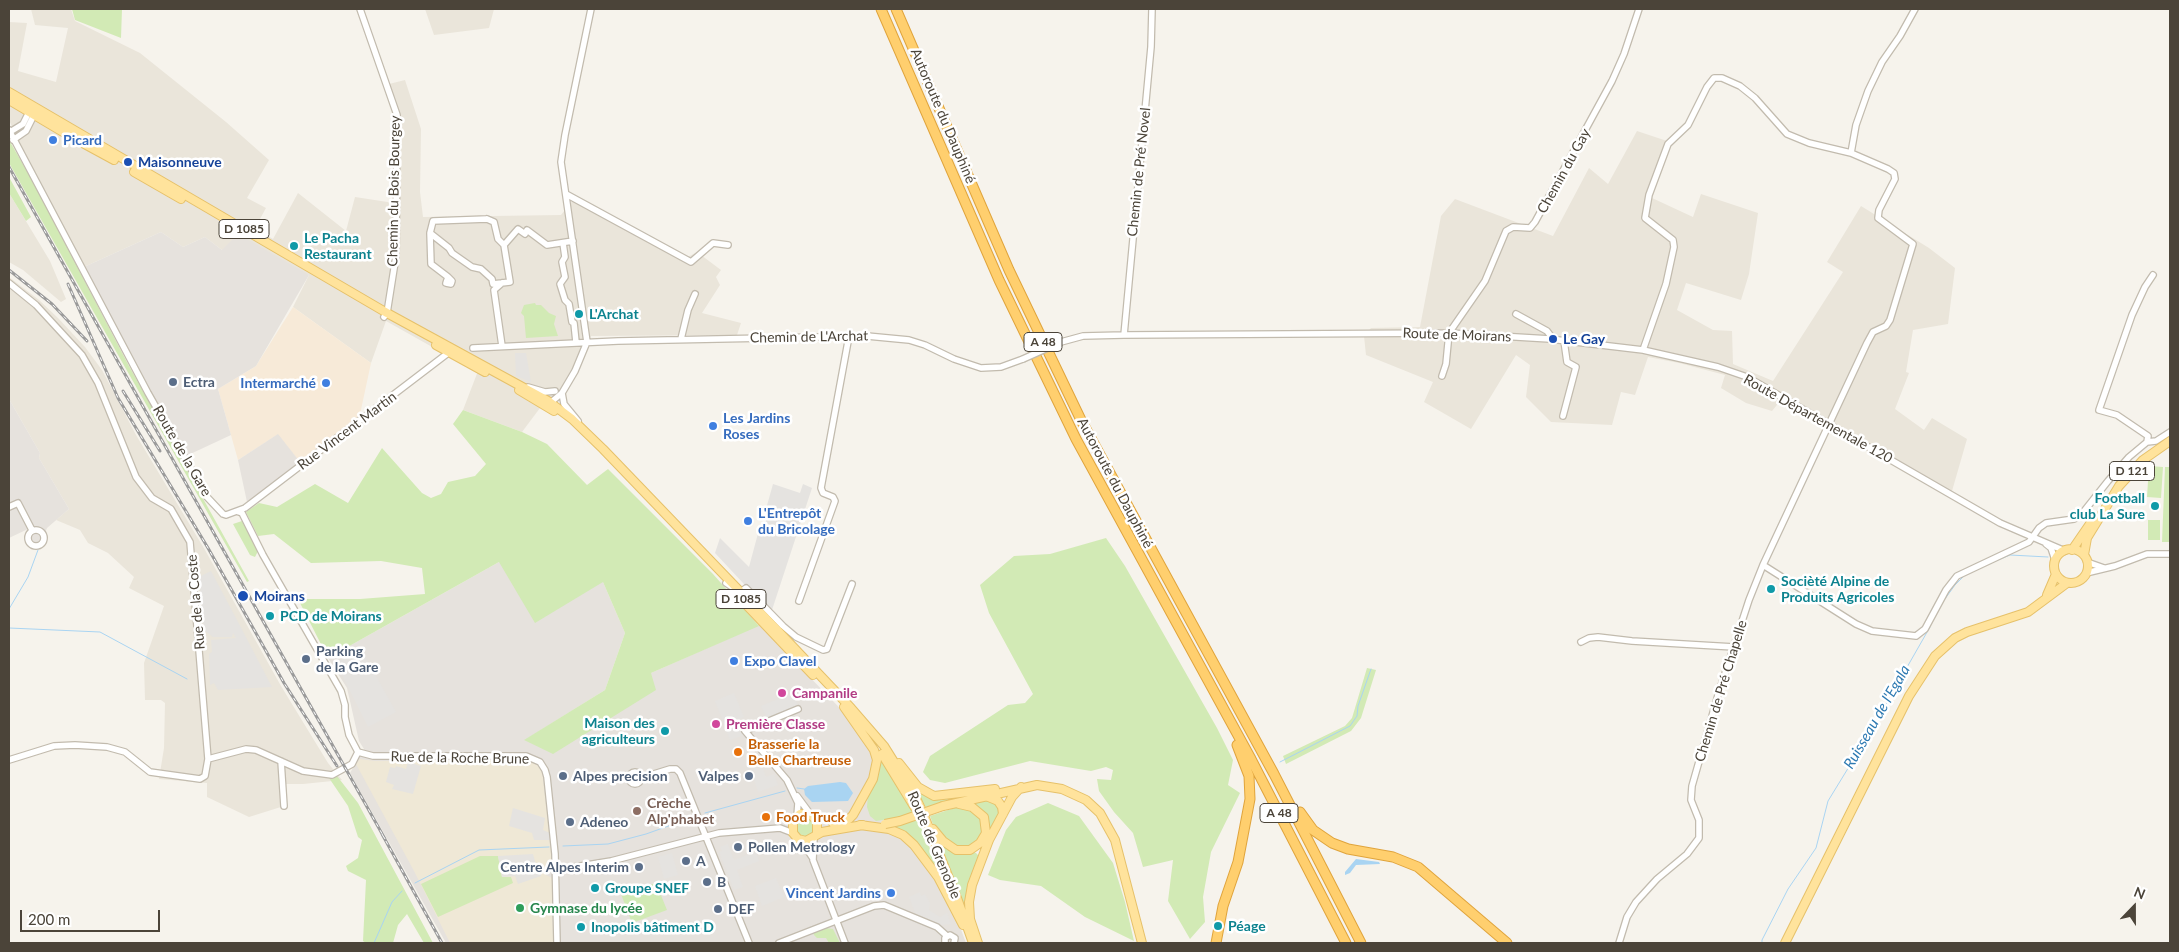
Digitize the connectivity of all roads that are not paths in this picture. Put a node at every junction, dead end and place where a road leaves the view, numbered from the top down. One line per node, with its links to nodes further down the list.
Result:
1 (360, 9): 26 (street, Chemin du Bois Bourgey)
2 (591, 9): 14 (street)
3 (881, 9): 71 (highway, Autoroute du Dauphiné / A 48)
4 (896, 9): 79 (highway, Autoroute du Dauphiné / A 48)
5 (1152, 9): 28 (street, Chemin de Pré Novel)
6 (1639, 9): 27 (street, Chemin du Gay)
7 (1915, 9): 13 (street)
8 (9, 92): 10 (main road, D 1085)
9 (9, 100): 10 (main road, D 1085)
10 (33, 112): 11 (street); 12 (street); 26 (main road, D 1085)
11 (10, 131): 12 (street, Route de la Gare)
12 (14, 140): 51 (street, Route de la Gare)
13 (1851, 153): 37 (street); 44 (street)
14 (566, 194): 16 (street); 19 (street)
15 (430, 233): 18 (street); 21 (street); 23 (street)
16 (573, 242): 17 (street); 34 (street)
17 (563, 243): 18 (street); 33 (street)
18 (504, 245): 23 (street)
19 (728, 245)
20 (2153, 276): 48 (street)
21 (448, 277)
22 (9, 283): 76 (street, Rue de la Coste)
23 (502, 283): 35 (street)
24 (695, 294): 31 (street)
25 (1516, 314): 30 (street)
26 (386, 315): 38 (main road, D 1085)
27 (1449, 332): 28 (street, Route de Moirans); 30 (street, Route de Moirans); 39 (street)
28 (1124, 335): 29 (street, Chemin de L'Archat, bridge)
29 (849, 336): 31 (street, Chemin de L'Archat); 67 (street)
30 (1552, 339): 32 (street, Route Départementale 120)
31 (680, 340): 34 (street, Chemin de L'Archat)
32 (1564, 341): 37 (street, Route Départementale 120); 43 (street)
33 (576, 342): 34 (street, Chemin de L'Archat); 35 (street, Chemin de L'Archat)
34 (587, 342): 41 (street)
35 (502, 346): 36 (street, Chemin de L'Archat)
36 (473, 348)
37 (1643, 350): 44 (street, Route Départementale 120)
38 (451, 351): 40 (main road, D 1085); 42 (main road, D 1085); 51 (street, Rue Vincent Martin)
39 (1442, 376)
40 (510, 380): 41 (street); 42 (main road, D 1085)
41 (557, 394): 42 (street); 46 (street)
42 (548, 403): 46 (main road, D 1085); 63 (main road, D 1085)
43 (1563, 416)
44 (1829, 424): 53 (street, Route Départementale 120); 59 (street, Chemin de Pré Chapelle)
45 (2170, 432): 48 (street)
46 (589, 434): 66 (main road, D 1085)
47 (2170, 441): 50 (main road, D 121)
48 (2147, 442): 53 (street)
49 (9, 507): 52 (street)
50 (2102, 510): 55 (main road, D 121); 57 (main road, D 121)
51 (239, 512): 75 (street)
52 (32, 530)
53 (2033, 538): 54 (street, Route Départementale 120); 59 (street)
54 (2040, 540): 55 (street, Route Départementale 120); 58 (street)
55 (2069, 550): 57 (main road); 58 (main road)
56 (2170, 554): 60 (street)
57 (2085, 558): 60 (street); 61 (main road)
58 (2055, 560): 62 (main road)
59 (1763, 565): 70 (street, Chemin de Pré Chapelle)
60 (2106, 569): 61 (street)
61 (2086, 573): 64 (main road)
62 (2056, 574): 64 (main road); 68 (main road)
63 (726, 583): 66 (street); 73 (main road, D 1085)
64 (2067, 583): 68 (main road)
65 (852, 584): 66 (street)
66 (741, 592): 73 (main road, D 1085)
67 (799, 601)
68 (2042, 601): 115 (main road)
69 (1581, 642): 70 (street)
70 (1734, 648): 114 (street, Chemin de Pré Chapelle)
71 (1209, 684): 110 (highway); 111 (highway, Autoroute du Dauphiné / A 48)
72 (798, 709): 82 (street)
73 (850, 710): 74 (main road, Route de Grenoble / D 1085); 91 (main road); 102 (main road, Route de Grenoble / D 1085)
74 (884, 746): 81 (main road); 83 (main road, Route de Grenoble / D 1085)
75 (358, 752): 78 (street); 99 (street, Rue de la Roche Brune)
76 (208, 758): 77 (street); 78 (street)
77 (9, 760)
78 (281, 761): 86 (street)
79 (1274, 774): 112 (highway, Autoroute du Dauphiné / A 48); 113 (highway)
80 (640, 778): 95 (street)
81 (1022, 787): 84 (main road); 87 (main road); 109 (main road)
82 (794, 792): 88 (street); 89 (street)
83 (914, 794): 85 (main road); 102 (main road, Route de Grenoble / D 1085)
84 (986, 796): 85 (main road); 87 (main road)
85 (957, 803): 92 (main road, bridge)
86 (284, 806)
87 (1003, 814): 102 (main road)
88 (811, 815): 89 (main road); 90 (main road)
89 (795, 818): 93 (street); 94 (main road)
90 (817, 821): 91 (main road); 96 (main road)
91 (834, 823): 92 (main road)
92 (858, 826): 96 (main road); 102 (main road)
93 (780, 828): 94 (street); 95 (street)
94 (793, 833): 97 (main road)
95 (705, 836): 99 (street); 104 (street)
96 (816, 836): 97 (main road); 98 (street)
97 (801, 840): 98 (street)
98 (813, 860): 100 (street)
99 (556, 870): 103 (street)
100 (835, 921): 101 (street); 105 (street); 106 (street)
101 (947, 936): 107 (street); 108 (street)
102 (974, 942)
103 (557, 943)
104 (749, 943)
105 (779, 943)
106 (845, 943)
107 (945, 943)
108 (954, 943)
109 (1142, 943)
110 (1216, 943)
111 (1346, 943)
112 (1361, 943)
113 (1507, 943)
114 (1619, 943)
115 (1785, 943)

